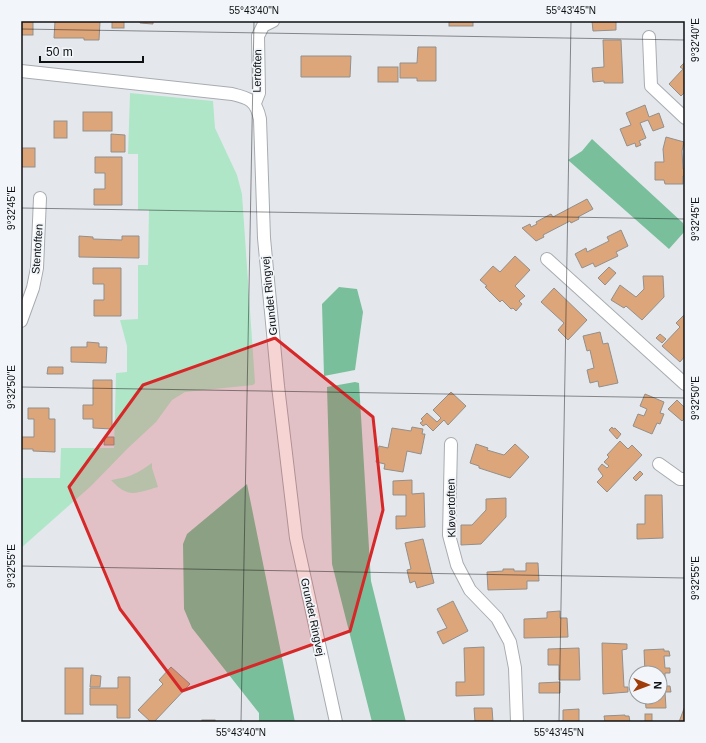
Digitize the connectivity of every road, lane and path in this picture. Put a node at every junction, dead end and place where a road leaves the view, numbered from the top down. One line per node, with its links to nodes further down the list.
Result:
1 (273, 21): 4 (street, Lertoften)
2 (649, 37): 5 (street)
3 (21, 71): 4 (street)
4 (255, 103): 13 (street, Grundet Ringvej)
5 (685, 118)
6 (40, 198): 8 (street, Stentoften)
7 (547, 259): 9 (street)
8 (21, 321)
9 (685, 384)
10 (451, 444): 14 (street, Kløvertoften)
11 (659, 464): 12 (street)
12 (685, 479)
13 (336, 722)
14 (517, 722)

